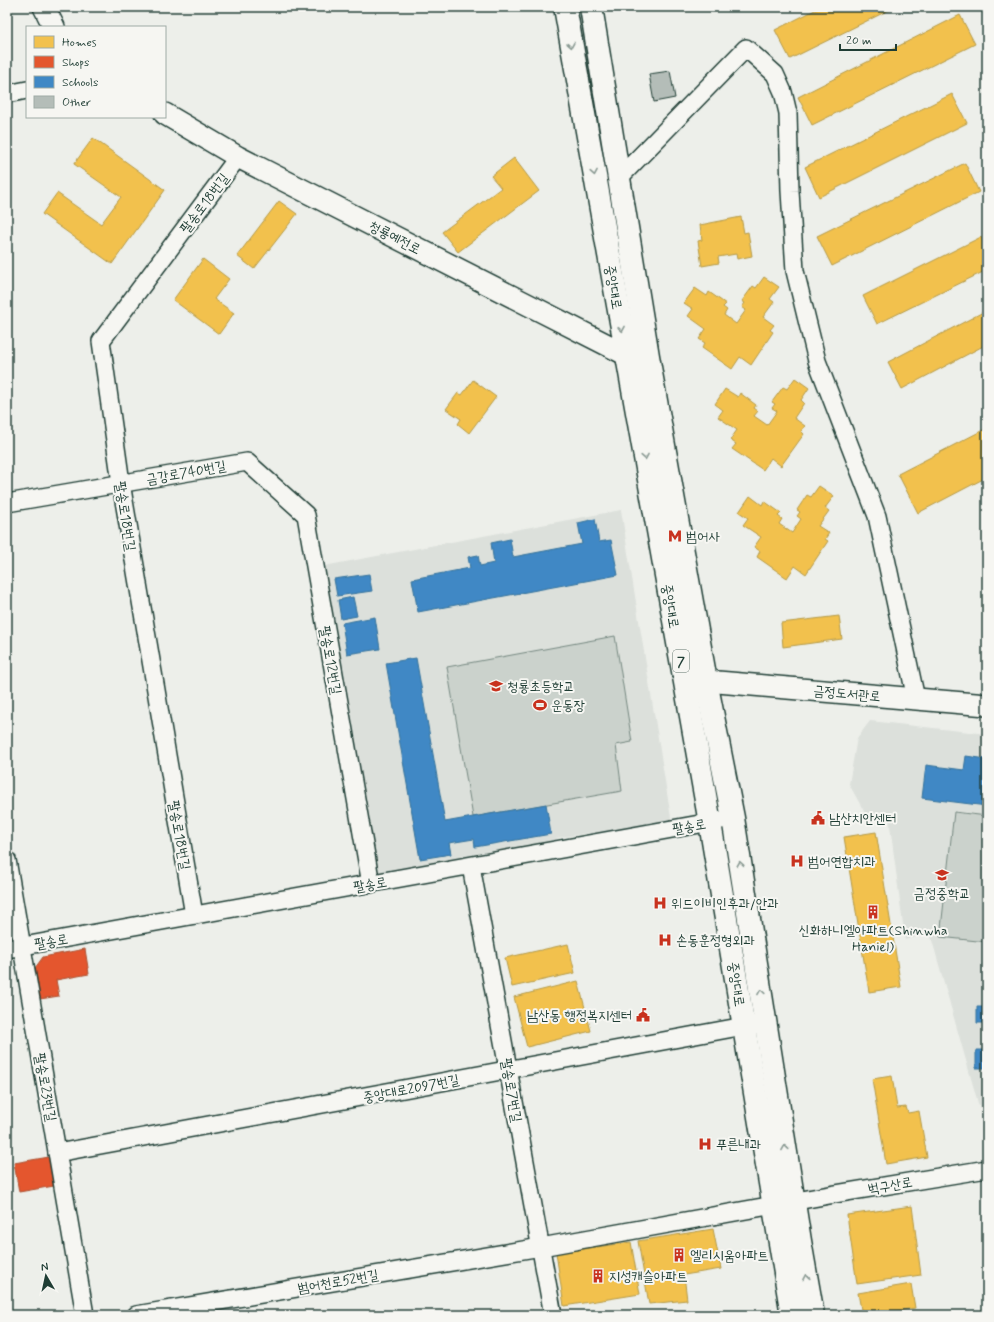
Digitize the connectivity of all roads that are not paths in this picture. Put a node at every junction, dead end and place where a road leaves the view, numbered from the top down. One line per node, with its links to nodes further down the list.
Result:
1 (44, 7): 4 (street)
2 (565, 7): 10 (main road, 중앙대로 / 7, one-way to 10)
3 (591, 7): 9 (main road, 중앙대로 / 7)
4 (54, 26)
5 (26, 90): 6 (street)
6 (7, 94)
7 (166, 115): 8 (street, 청룡예전로)
8 (238, 157): 10 (street, 청룡예전로); 12 (street, 팔송로18번길)
9 (619, 178): 14 (main road, 중앙대로 / 7); 15 (street)
10 (626, 355): 18 (main road, 중앙대로 / 7, one-way to 18)
11 (247, 462): 12 (street, 금강로740번길); 21 (street, 팔송로12번길)
12 (121, 483): 13 (street, 금강로740번길); 22 (street, 팔송로18번길)
13 (7, 503)
14 (706, 681): 15 (street, 금정도서관로); 17 (main road, 중앙대로 / 7)
15 (916, 699): 16 (street, 금정도서관로)
16 (987, 705)
17 (733, 818): 18 (street, 팔송로); 24 (main road, 중앙대로 / 7, one-way to 17)
18 (710, 823): 20 (street, 팔송로); 25 (main road, 중앙대로 / 7)
19 (7, 860): 23 (street, 팔송로23번길)
20 (471, 866): 21 (street, 팔송로); 26 (street, 팔송로7번길)
21 (370, 884): 22 (street, 팔송로)
22 (194, 916): 23 (street, 팔송로)
23 (14, 948): 27 (street, 팔송로23번길)
24 (765, 1022): 25 (street, 중앙대로2097번길); 29 (main road, 중앙대로 / 7, one-way to 24)
25 (743, 1026): 26 (street, 중앙대로2097번길); 29 (main road, 중앙대로 / 7)
26 (508, 1070): 27 (street, 중앙대로2097번길); 30 (street, 팔송로7번길)
27 (58, 1154): 31 (street, 팔송로23번길)
28 (987, 1169): 29 (street, 벅구산로)
29 (784, 1203): 30 (street); 34 (main road, 중앙대로 / 7); 35 (main road, 중앙대로 / 7, one-way to 29)
30 (541, 1247): 32 (street, 범어천로52번길); 33 (street, 팔송로7번길)
31 (85, 1315)
32 (136, 1315)
33 (553, 1315)
34 (792, 1315)
35 (813, 1315)

